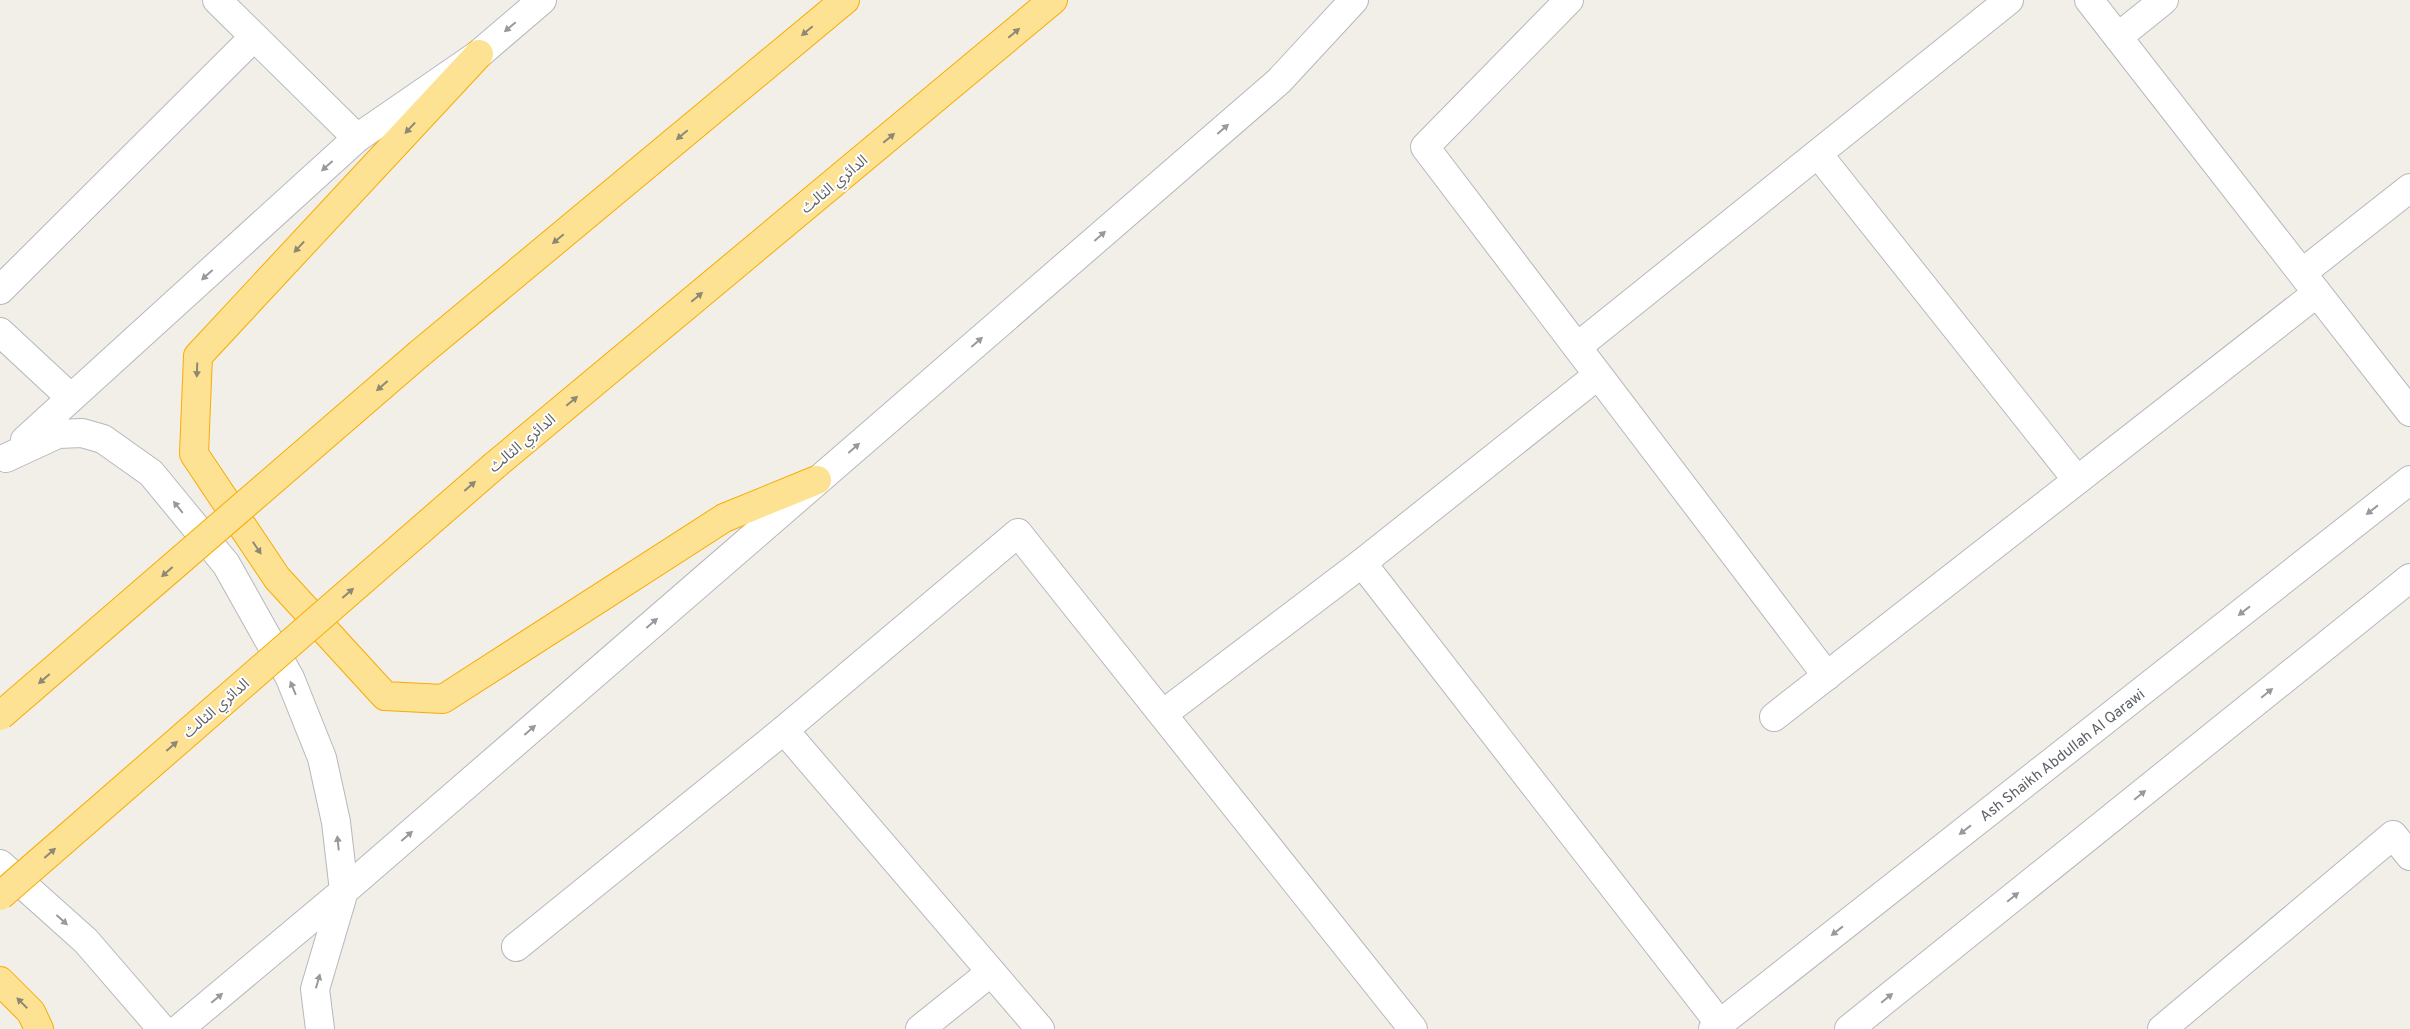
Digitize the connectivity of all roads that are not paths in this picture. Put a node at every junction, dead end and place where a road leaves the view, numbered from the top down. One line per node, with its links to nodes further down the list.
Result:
1 (217, 0): 10 (street)
2 (542, 0): 12 (street, one-way to 12)
3 (845, 0): 31 (highway, one-way to 31, bridge)
4 (1054, 0): 37 (highway, الدائري الثالث, one-way to 4, bridge)
5 (1354, 0): 24 (street, one-way to 5)
6 (1569, 0): 19 (street)
7 (2009, 0): 14 (street)
8 (2089, 0): 11 (street)
9 (2164, 0): 11 (street)
10 (254, 37): 13 (street); 17 (street)
11 (2118, 37): 16 (street)
12 (478, 54): 13 (street); 24 (highway, one-way to 24)
13 (357, 138): 21 (street, one-way to 21)
14 (1818, 154): 19 (street); 25 (street)
15 (2410, 188): 16 (street)
16 (2310, 283): 22 (street); 25 (street)
17 (0, 290)
18 (0, 332): 21 (street)
19 (1577, 347): 20 (street)
20 (1598, 375): 27 (street); 29 (street)
21 (71, 398): 23 (street)
22 (2410, 412)
23 (3, 460): 36 (street, one-way to 23)
24 (817, 480): 36 (street, one-way to 24)
25 (2077, 480): 29 (street)
26 (2410, 480): 41 (street, Ash Shaikh Abdullah Al Qarawi, one-way to 41)
27 (1362, 563): 30 (street); 41 (street)
28 (2410, 578): 49 (street, one-way to 28)
29 (1827, 676): 32 (street)
30 (1163, 714): 33 (street); 48 (street)
31 (0, 716)
32 (1774, 717)
33 (784, 730): 38 (street); 39 (street)
34 (2410, 856): 50 (street)
35 (0, 864): 43 (street, one-way to 43)
36 (344, 891): 44 (street, one-way to 36); 45 (street, one-way to 36)
37 (0, 896)
38 (516, 947)
39 (991, 972): 46 (street); 47 (street)
40 (0, 981): 42 (highway, one-way to 40)
41 (1721, 1028)
42 (39, 1029)
43 (162, 1029)
44 (179, 1029)
45 (320, 1029)
46 (920, 1029)
47 (1040, 1029)
48 (1414, 1029)
49 (1849, 1029)
50 (2162, 1029)

